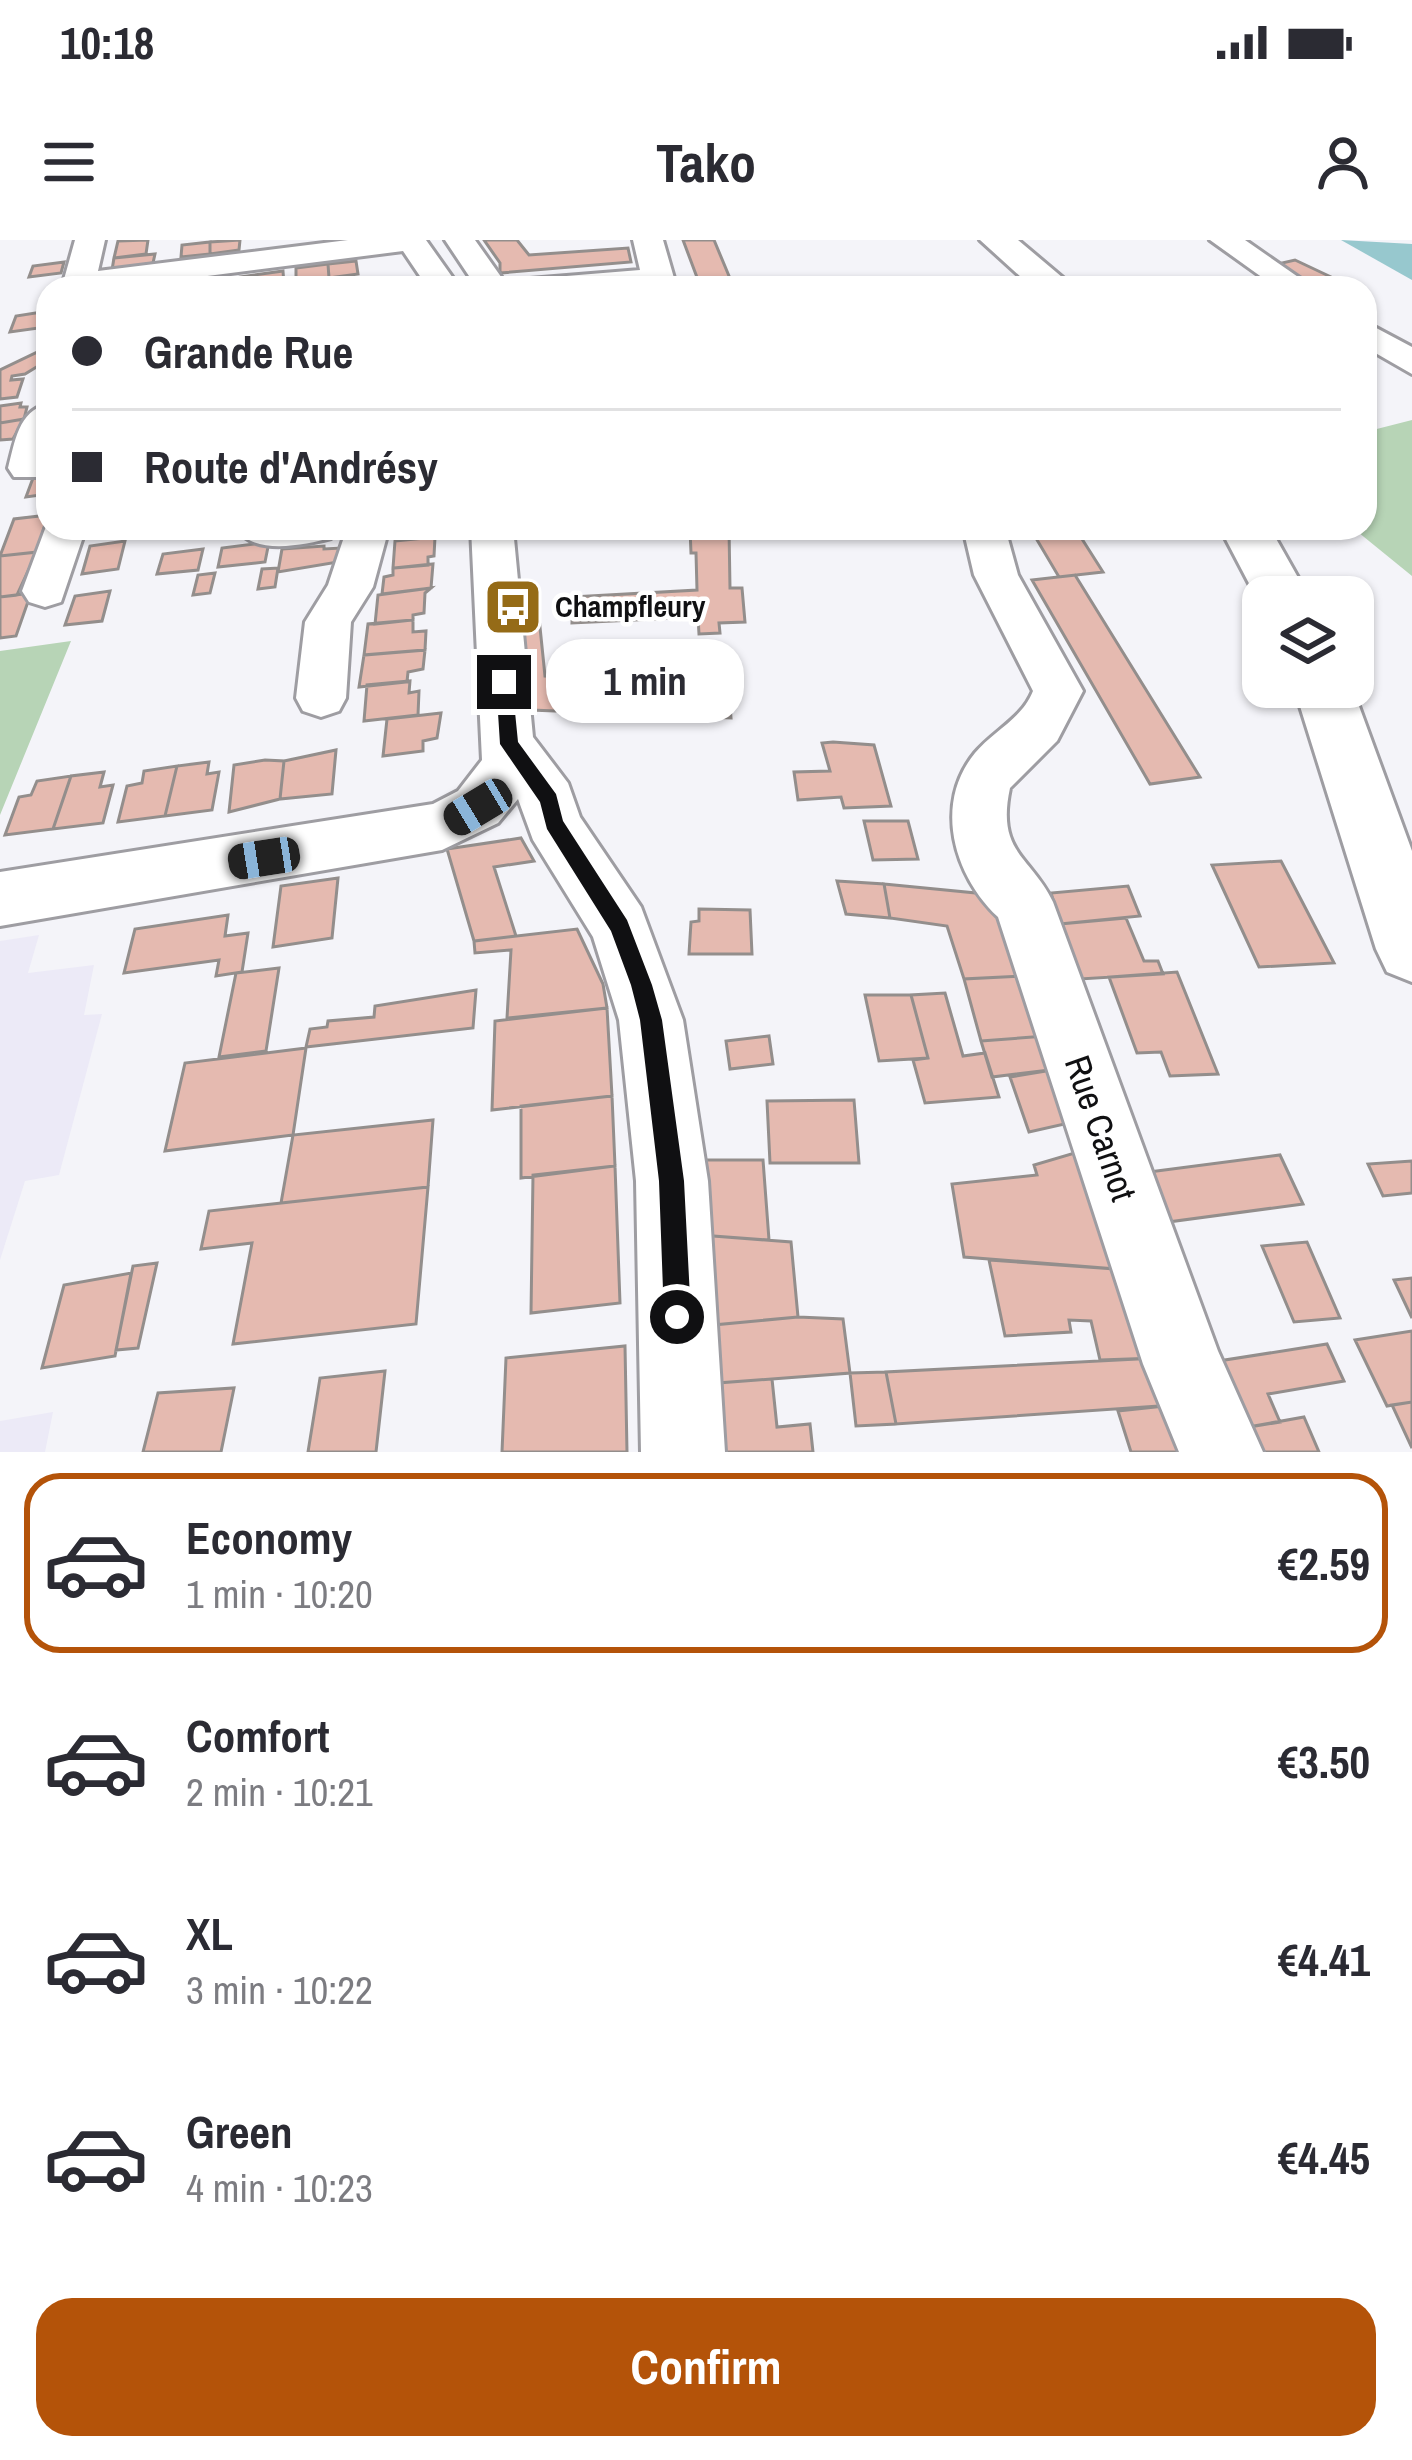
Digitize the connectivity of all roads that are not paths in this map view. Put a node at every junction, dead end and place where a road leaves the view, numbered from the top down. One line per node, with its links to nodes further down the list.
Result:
1 (90, 240): 8 (street)
2 (411, 240): 9 (street); 10 (street)
3 (460, 240): 11 (street)
4 (648, 240): 12 (street)
5 (997, 240): 13 (main road)
6 (1018, 240): 14 (main road)
7 (1225, 240): 15 (street)
8 (81, 276)
9 (151, 276)
10 (436, 276)
11 (485, 276)
12 (657, 276)
13 (1041, 276)
14 (1058, 276)
15 (1280, 276)
16 (1377, 340): 17 (street)
17 (1412, 364)
18 (36, 435): 19 (street)
19 (28, 468)
20 (61, 540): 28 (street)
21 (364, 540): 29 (street)
22 (493, 540): 32 (street)
23 (987, 540): 39 (street, Rue Carnot)
24 (1251, 540): 26 (main road)
25 (1270, 540): 27 (main road)
26 (1271, 576)
27 (1290, 576)
28 (45, 591)
29 (321, 698)
30 (1330, 708): 37 (main road)
31 (1352, 708): 35 (main road)
32 (509, 744): 33 (street); 34 (street)
33 (554, 823): 34 (street); 38 (street)
34 (442, 826): 36 (street)
35 (1412, 874)
36 (0, 899)
37 (1412, 949)
38 (683, 1452)
39 (1221, 1452)

